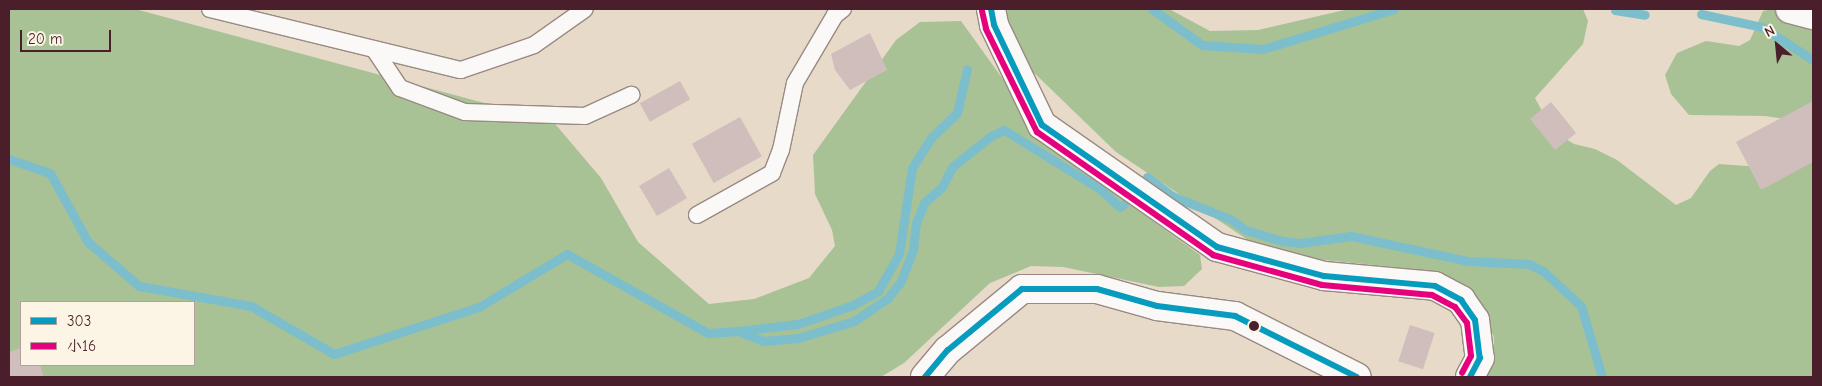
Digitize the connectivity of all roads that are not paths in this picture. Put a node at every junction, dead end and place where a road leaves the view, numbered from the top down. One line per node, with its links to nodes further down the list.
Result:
1 (210, 9): 7 (lane)
2 (585, 9): 7 (lane)
3 (844, 9): 9 (lane)
4 (991, 9): 12 (street)
5 (1790, 9): 6 (street)
6 (1813, 15)
7 (374, 49): 8 (lane)
8 (631, 95)
9 (697, 215)
10 (925, 377): 11 (street)
11 (1357, 377)
12 (1470, 377)

